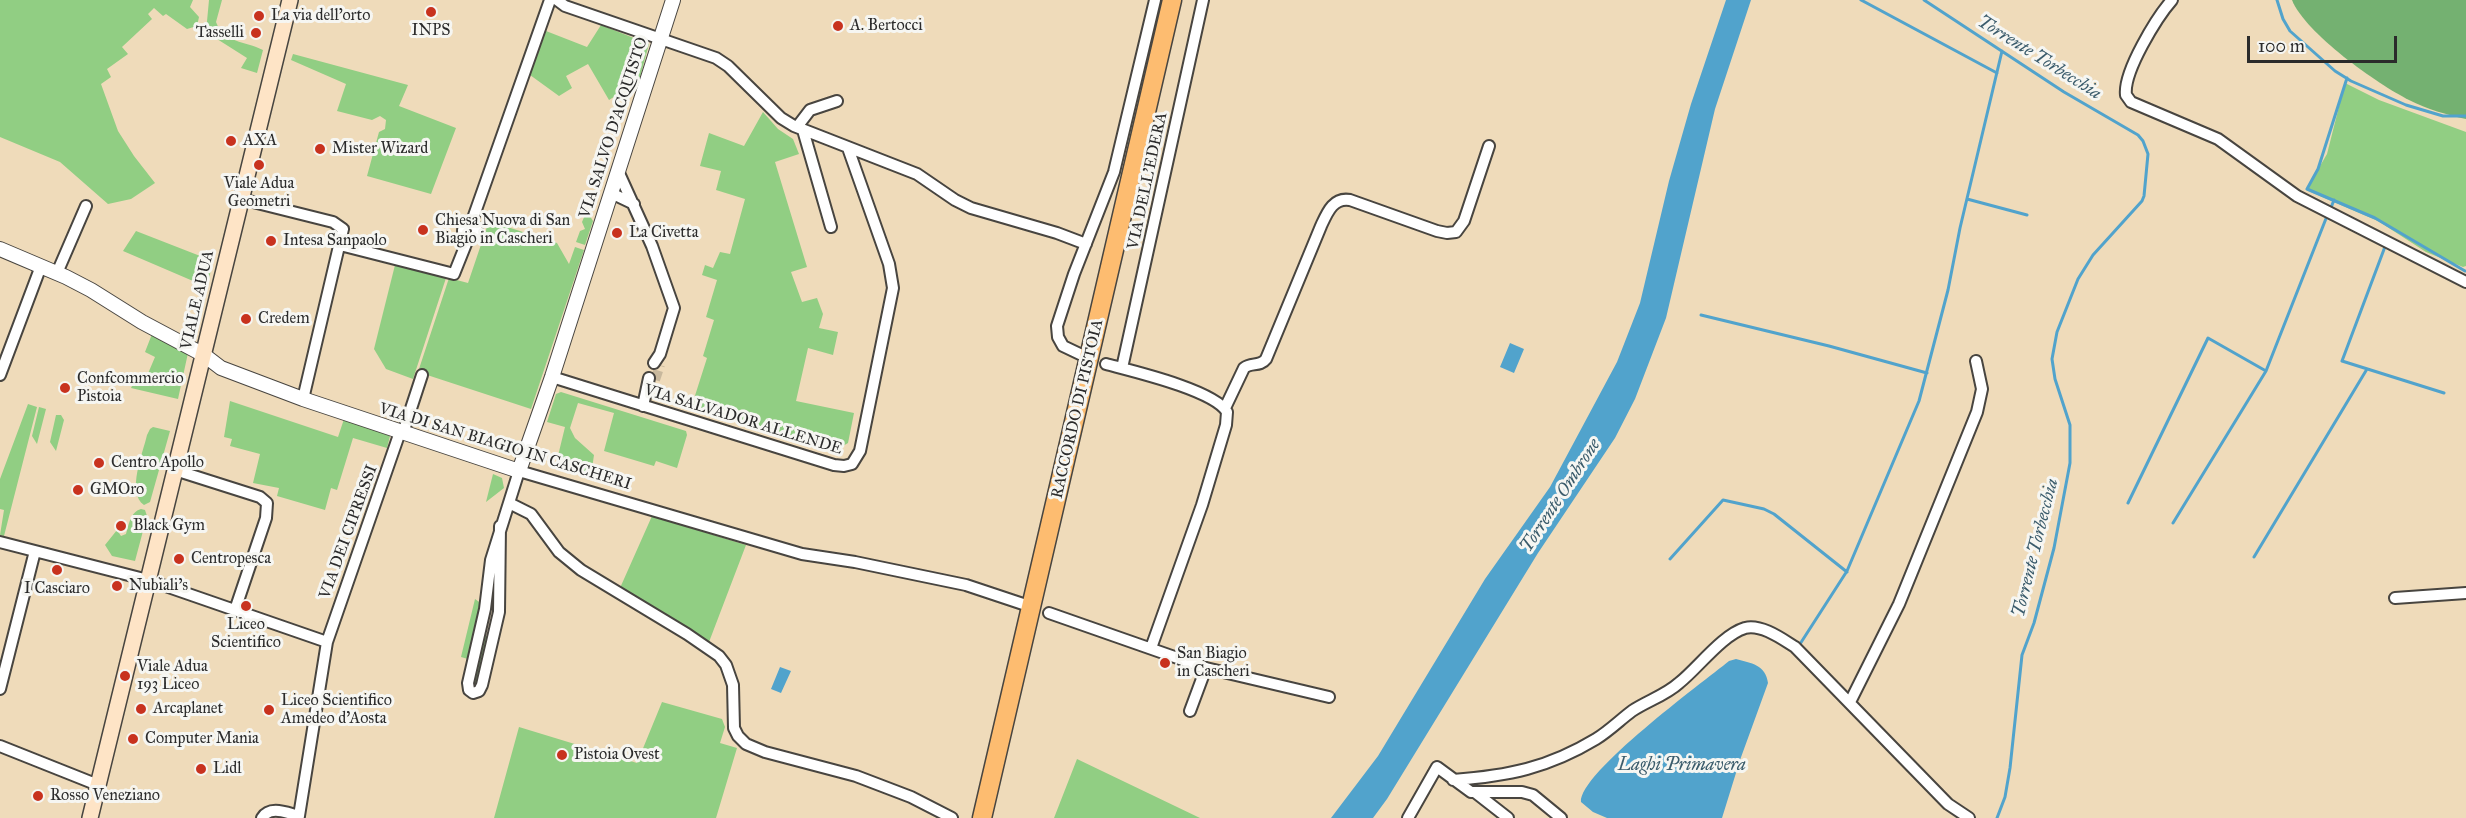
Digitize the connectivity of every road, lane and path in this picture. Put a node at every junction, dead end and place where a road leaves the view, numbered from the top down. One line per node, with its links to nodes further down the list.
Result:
1 (290, 0): 17 (main road, VIALE ADUA)
2 (550, 0): 22 (street)
3 (557, 0): 10 (street)
4 (673, 0): 10 (street, VIA SALVO D'ACQUISTO)
5 (1155, 0): 21 (street, VIA DELL'EDERA)
6 (1172, 0): 69 (highway, RACCORDO DI PISTOIA)
7 (1183, 0): 70 (highway, RACCORDO DI PISTOIA)
8 (1203, 0): 32 (street, VIA DELL'EDERA)
9 (2172, 0): 26 (street)
10 (660, 39): 12 (street); 15 (street, VIA SALVO D'ACQUISTO)
11 (837, 101): 12 (street)
12 (800, 128): 14 (street); 20 (street)
13 (1489, 146): 39 (street)
14 (848, 148): 21 (street); 38 (street, VIA SALVADOR ALLENDE)
15 (618, 171): 16 (street, VIA SALVO D'ACQUISTO); 18 (street)
16 (611, 193): 18 (street); 35 (street, VIA SALVO D'ACQUISTO)
17 (241, 199): 22 (street); 27 (main road, VIALE ADUA)
18 (634, 204): 30 (street)
19 (86, 206): 25 (street)
20 (831, 227)
21 (1086, 244): 28 (street, VIA DELL'EDERA)
22 (340, 245): 37 (street)
23 (0, 249): 24 (street, VIA DI SAN BIAGIO IN CASCHERI)
24 (41, 266): 25 (street, VIA DI SAN BIAGIO IN CASCHERI); 33 (street)
25 (57, 273): 27 (street, VIA DI SAN BIAGIO IN CASCHERI)
26 (2466, 282)
27 (204, 354): 37 (street, VIA DI SAN BIAGIO IN CASCHERI); 41 (main road, VIALE ADUA)
28 (1084, 356)
29 (1976, 361): 60 (street)
30 (658, 362)
31 (1106, 364): 32 (street)
32 (1122, 368): 39 (street)
33 (0, 375)
34 (422, 375): 40 (street, VIA DEI CIPRESSI)
35 (552, 377): 38 (street, VIA SALVADOR ALLENDE); 42 (street, VIA SALVO D'ACQUISTO)
36 (652, 379): 38 (street)
37 (303, 399): 40 (street, VIA DI SAN BIAGIO IN CASCHERI)
38 (645, 401)
39 (1225, 408): 56 (street)
40 (402, 432): 42 (street, VIA DI SAN BIAGIO IN CASCHERI); 55 (street, VIA DEI CIPRESSI)
41 (175, 470): 47 (main road, VIALE ADUA); 51 (street)
42 (519, 471): 43 (street); 50 (street, VIA DI SAN BIAGIO IN CASCHERI)
43 (509, 503): 44 (street); 68 (street)
44 (500, 526): 53 (street); 54 (street)
45 (0, 542): 46 (street)
46 (35, 551): 47 (street); 58 (street)
47 (148, 580): 51 (street); 64 (main road, VIALE ADUA)
48 (2466, 593): 49 (street)
49 (2395, 598)
50 (1026, 605)
51 (235, 610): 55 (street)
52 (1049, 613): 56 (street)
53 (480, 631): 54 (street); 54 (street)
54 (495, 634)
55 (327, 642): 67 (street, VIA DEI CIPRESSI)
56 (1151, 648): 57 (street)
57 (1206, 668): 59 (street); 61 (street)
58 (0, 689)
59 (1329, 698)
60 (1850, 702): 63 (street); 74 (street)
61 (1190, 711)
62 (0, 746): 64 (street)
63 (1453, 780): 65 (street); 71 (street)
64 (98, 785): 66 (main road, VIALE ADUA)
65 (1476, 793): 72 (street); 73 (street)
66 (90, 818)
67 (262, 818)
68 (952, 818)
69 (982, 818)
70 (994, 818)
71 (1408, 818)
72 (1508, 818)
73 (1561, 818)
74 (1969, 818)

